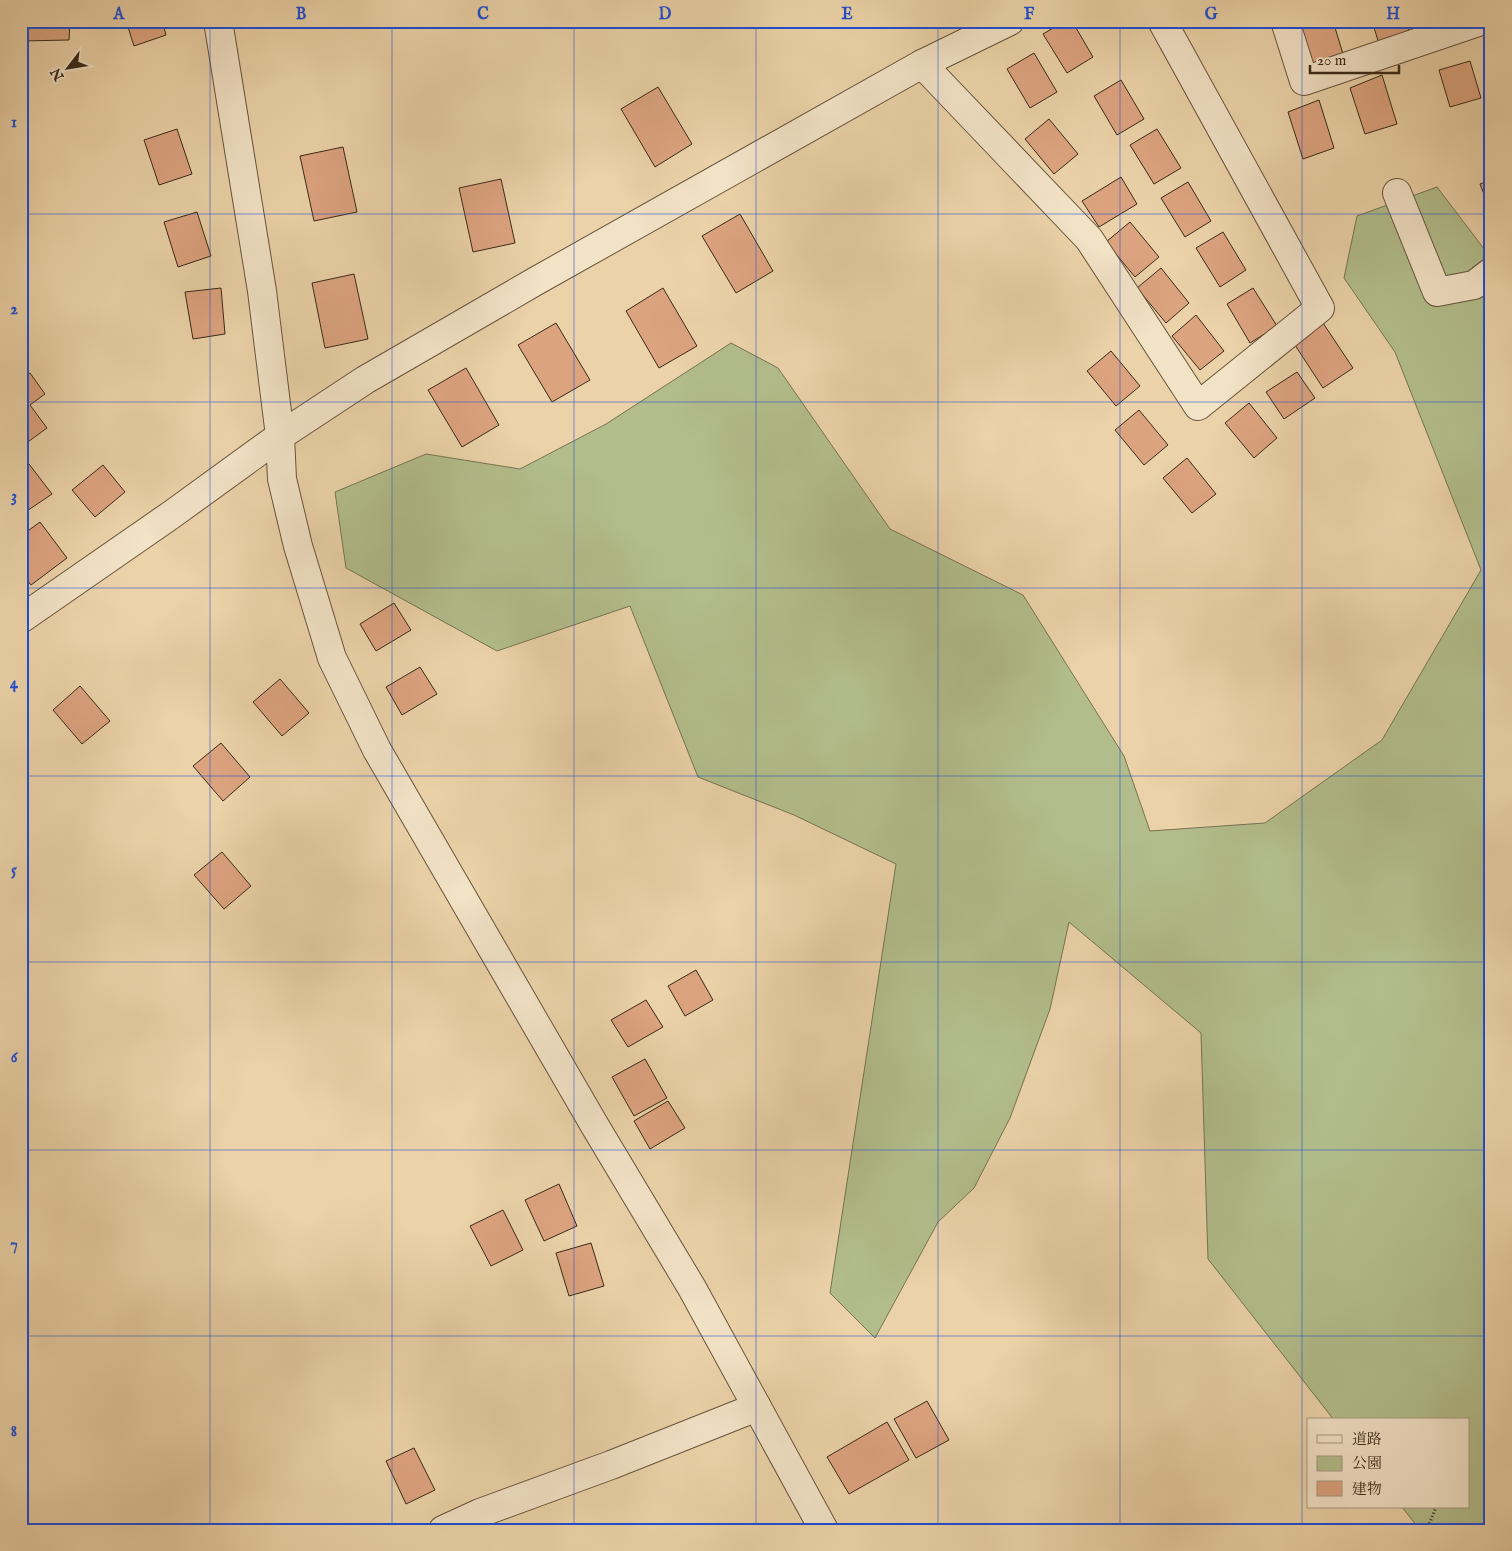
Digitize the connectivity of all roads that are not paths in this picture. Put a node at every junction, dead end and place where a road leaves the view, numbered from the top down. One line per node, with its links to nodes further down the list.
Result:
1 (218, 21): 9 (street)
2 (1010, 21): 6 (street)
3 (1162, 21): 6 (street)
4 (1285, 21): 5 (street)
5 (1481, 21)
6 (922, 64): 9 (street)
7 (1397, 193): 8 (street)
8 (1491, 272)
9 (280, 436): 10 (street); 11 (street)
10 (21, 618)
11 (757, 1407): 12 (street); 13 (street)
12 (443, 1530)
13 (824, 1530)

